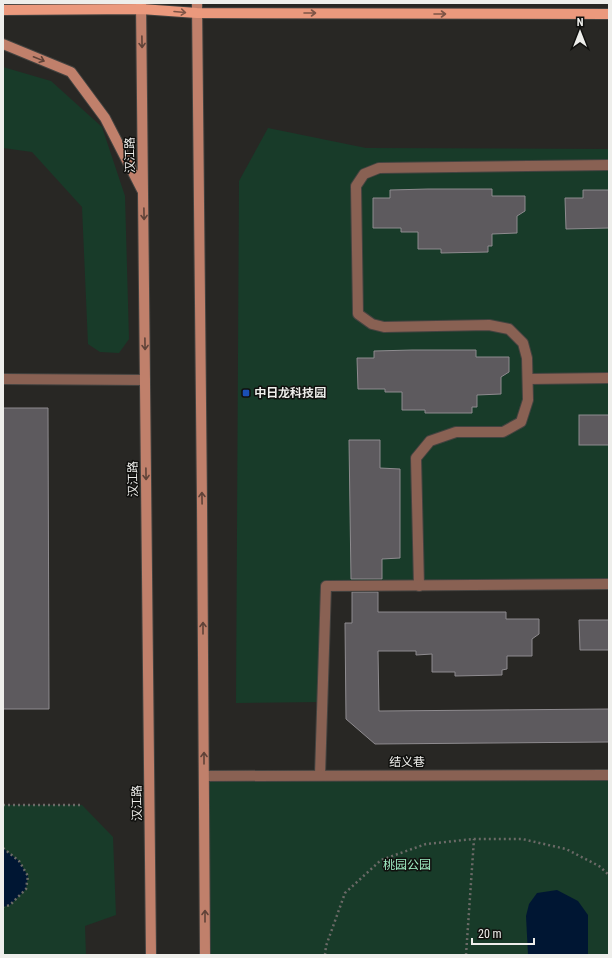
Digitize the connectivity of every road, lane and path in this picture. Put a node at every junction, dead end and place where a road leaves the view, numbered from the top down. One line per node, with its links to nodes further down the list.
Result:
1 (141, 6): 2 (main road, one-way to 2); 3 (main road); 7 (main road, 汉江路, one-way to 7)
2 (197, 8): 4 (main road, one-way to 4); 16 (main road, one-way to 2)
3 (3, 10)
4 (609, 14)
5 (3, 44): 7 (main road, one-way to 7)
6 (609, 165): 10 (street)
7 (143, 194): 11 (main road, 汉江路, one-way to 11)
8 (609, 378): 10 (street)
9 (3, 379): 11 (street)
10 (528, 379): 13 (street)
11 (145, 380): 23 (main road, 汉江路, one-way to 23)
12 (609, 584): 13 (street)
13 (419, 586): 14 (street)
14 (320, 775): 15 (street, 结义巷); 16 (street, 结义巷)
15 (609, 775)
16 (204, 776): 24 (main road, one-way to 16)
17 (3, 805): 18 (path)
18 (82, 805)
19 (474, 839): 21 (path); 25 (path); 26 (path)
20 (3, 848): 22 (path)
21 (609, 875)
22 (3, 907)
23 (151, 955)
24 (205, 955)
25 (326, 955)
26 (466, 955)

